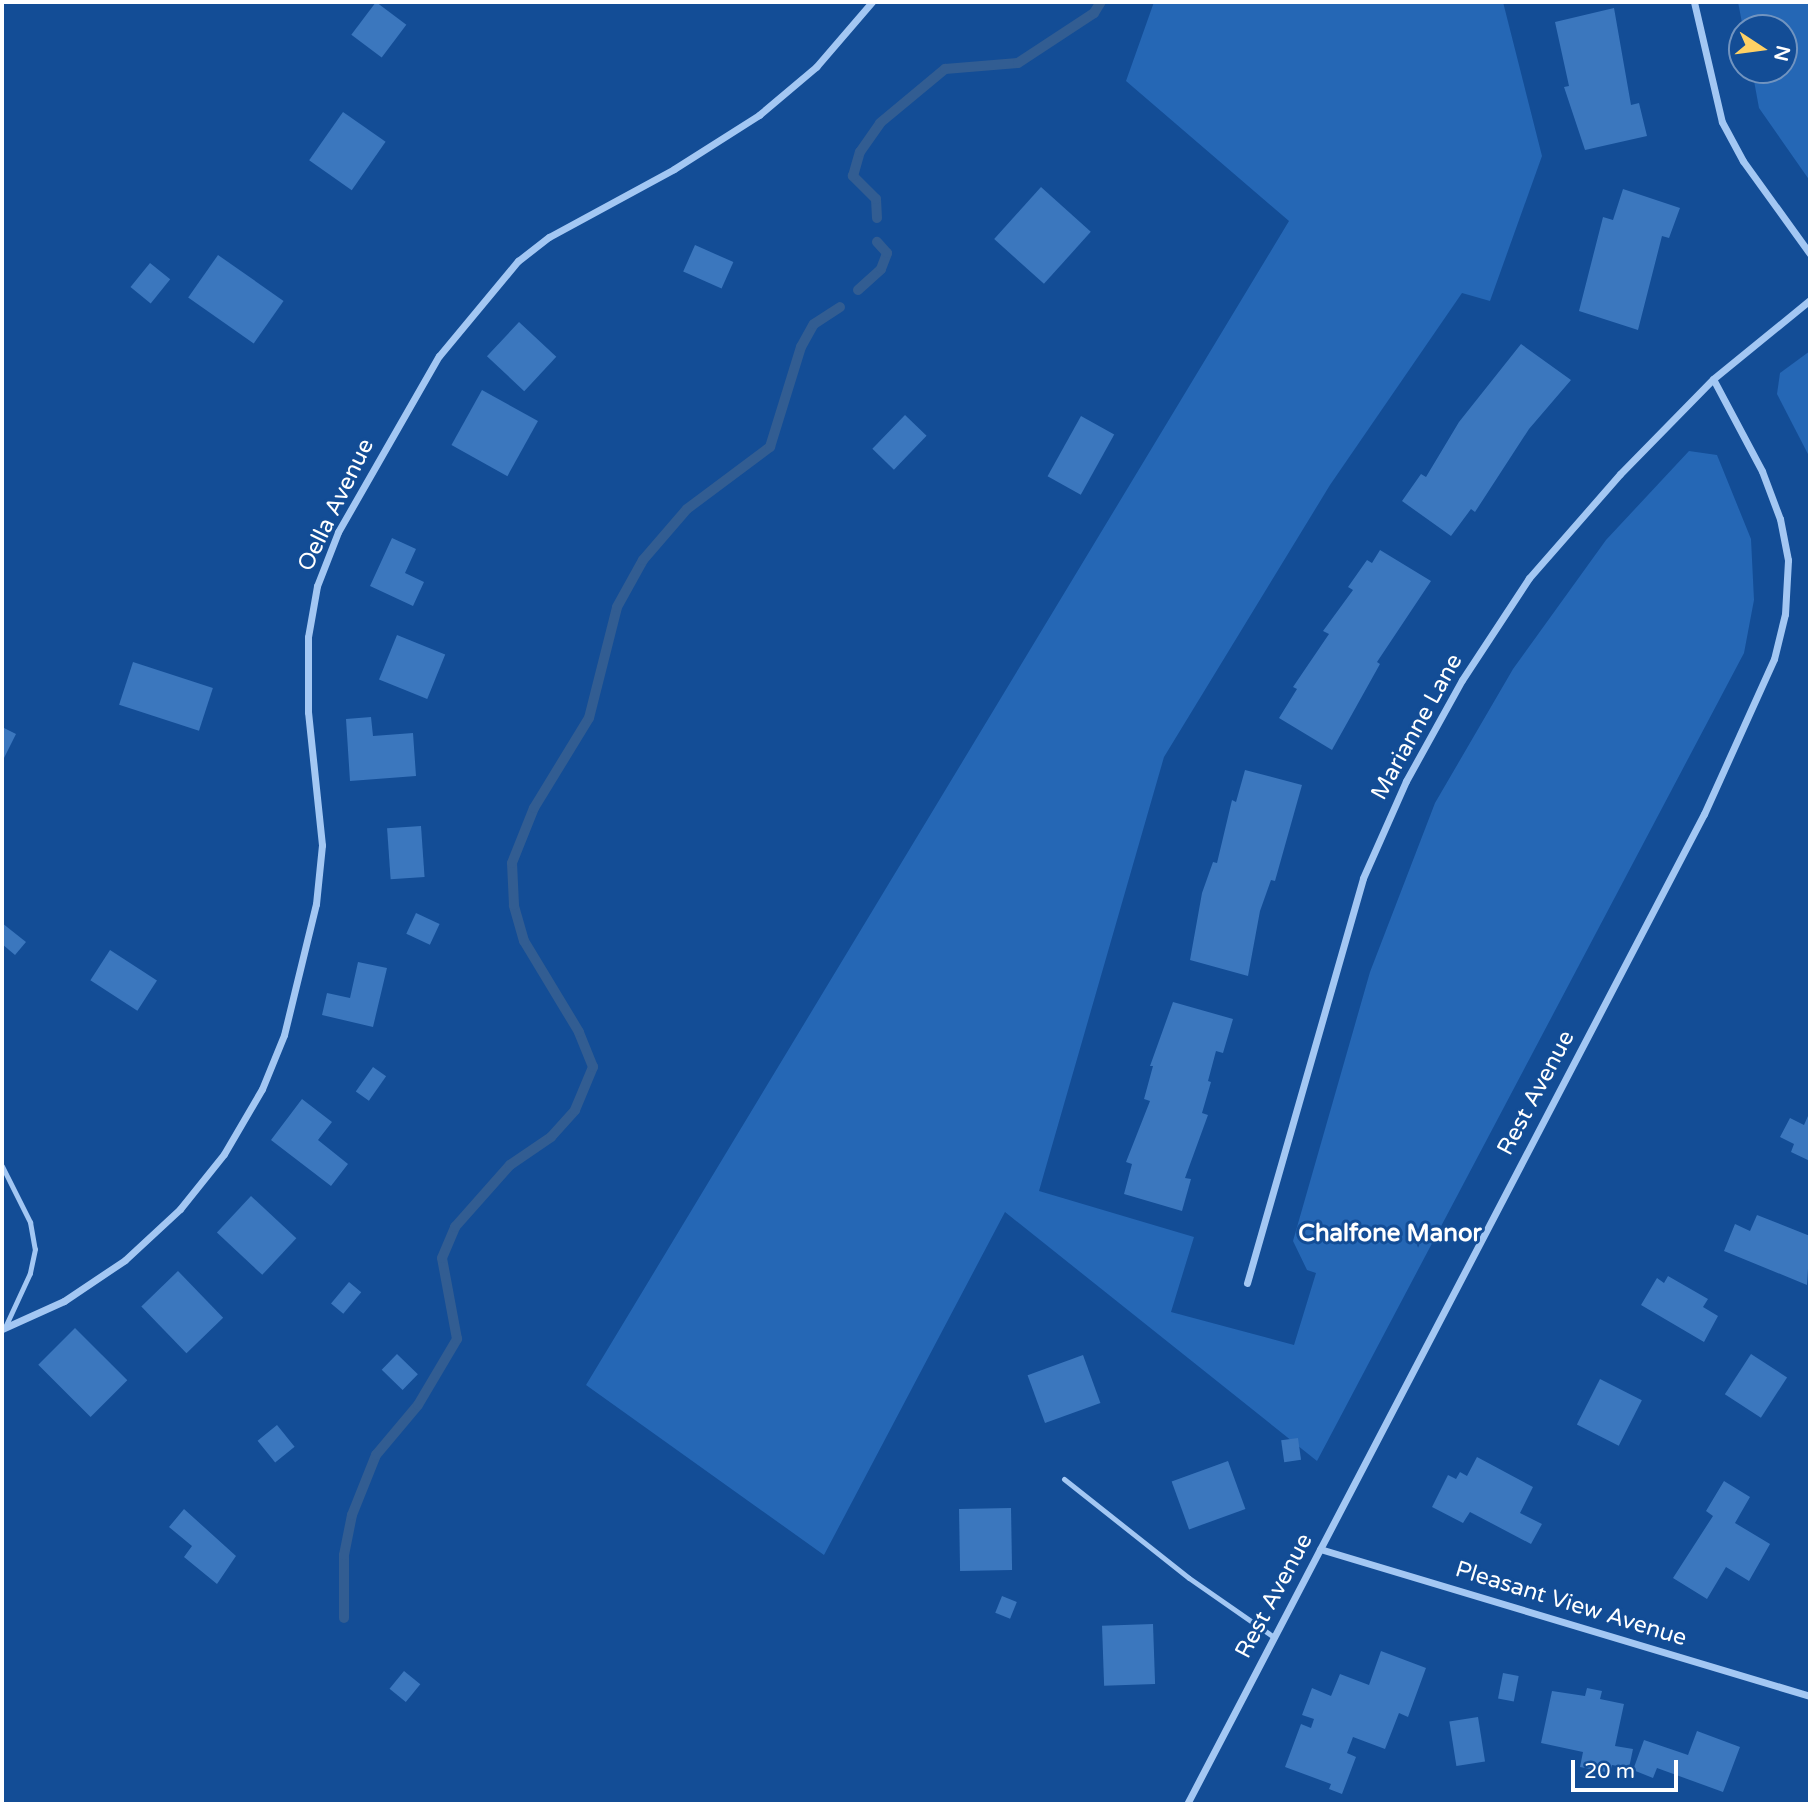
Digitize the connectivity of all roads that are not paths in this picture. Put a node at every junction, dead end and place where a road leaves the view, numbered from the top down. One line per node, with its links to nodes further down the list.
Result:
1 (872, 2): 8 (street, Oella Avenue)
2 (1693, 2): 3 (street)
3 (1810, 254)
4 (1810, 300): 5 (street, Marianne Lane)
5 (1713, 379): 7 (street, Marianne Lane); 10 (street, Rest Avenue)
6 (2, 1166): 8 (lane)
7 (1247, 1283)
8 (3, 1328)
9 (1064, 1479): 11 (lane)
10 (1320, 1549): 11 (street, Rest Avenue); 12 (street, Pleasant View Avenue)
11 (1275, 1637): 13 (street, Rest Avenue)
12 (1810, 1696)
13 (1187, 1804)

